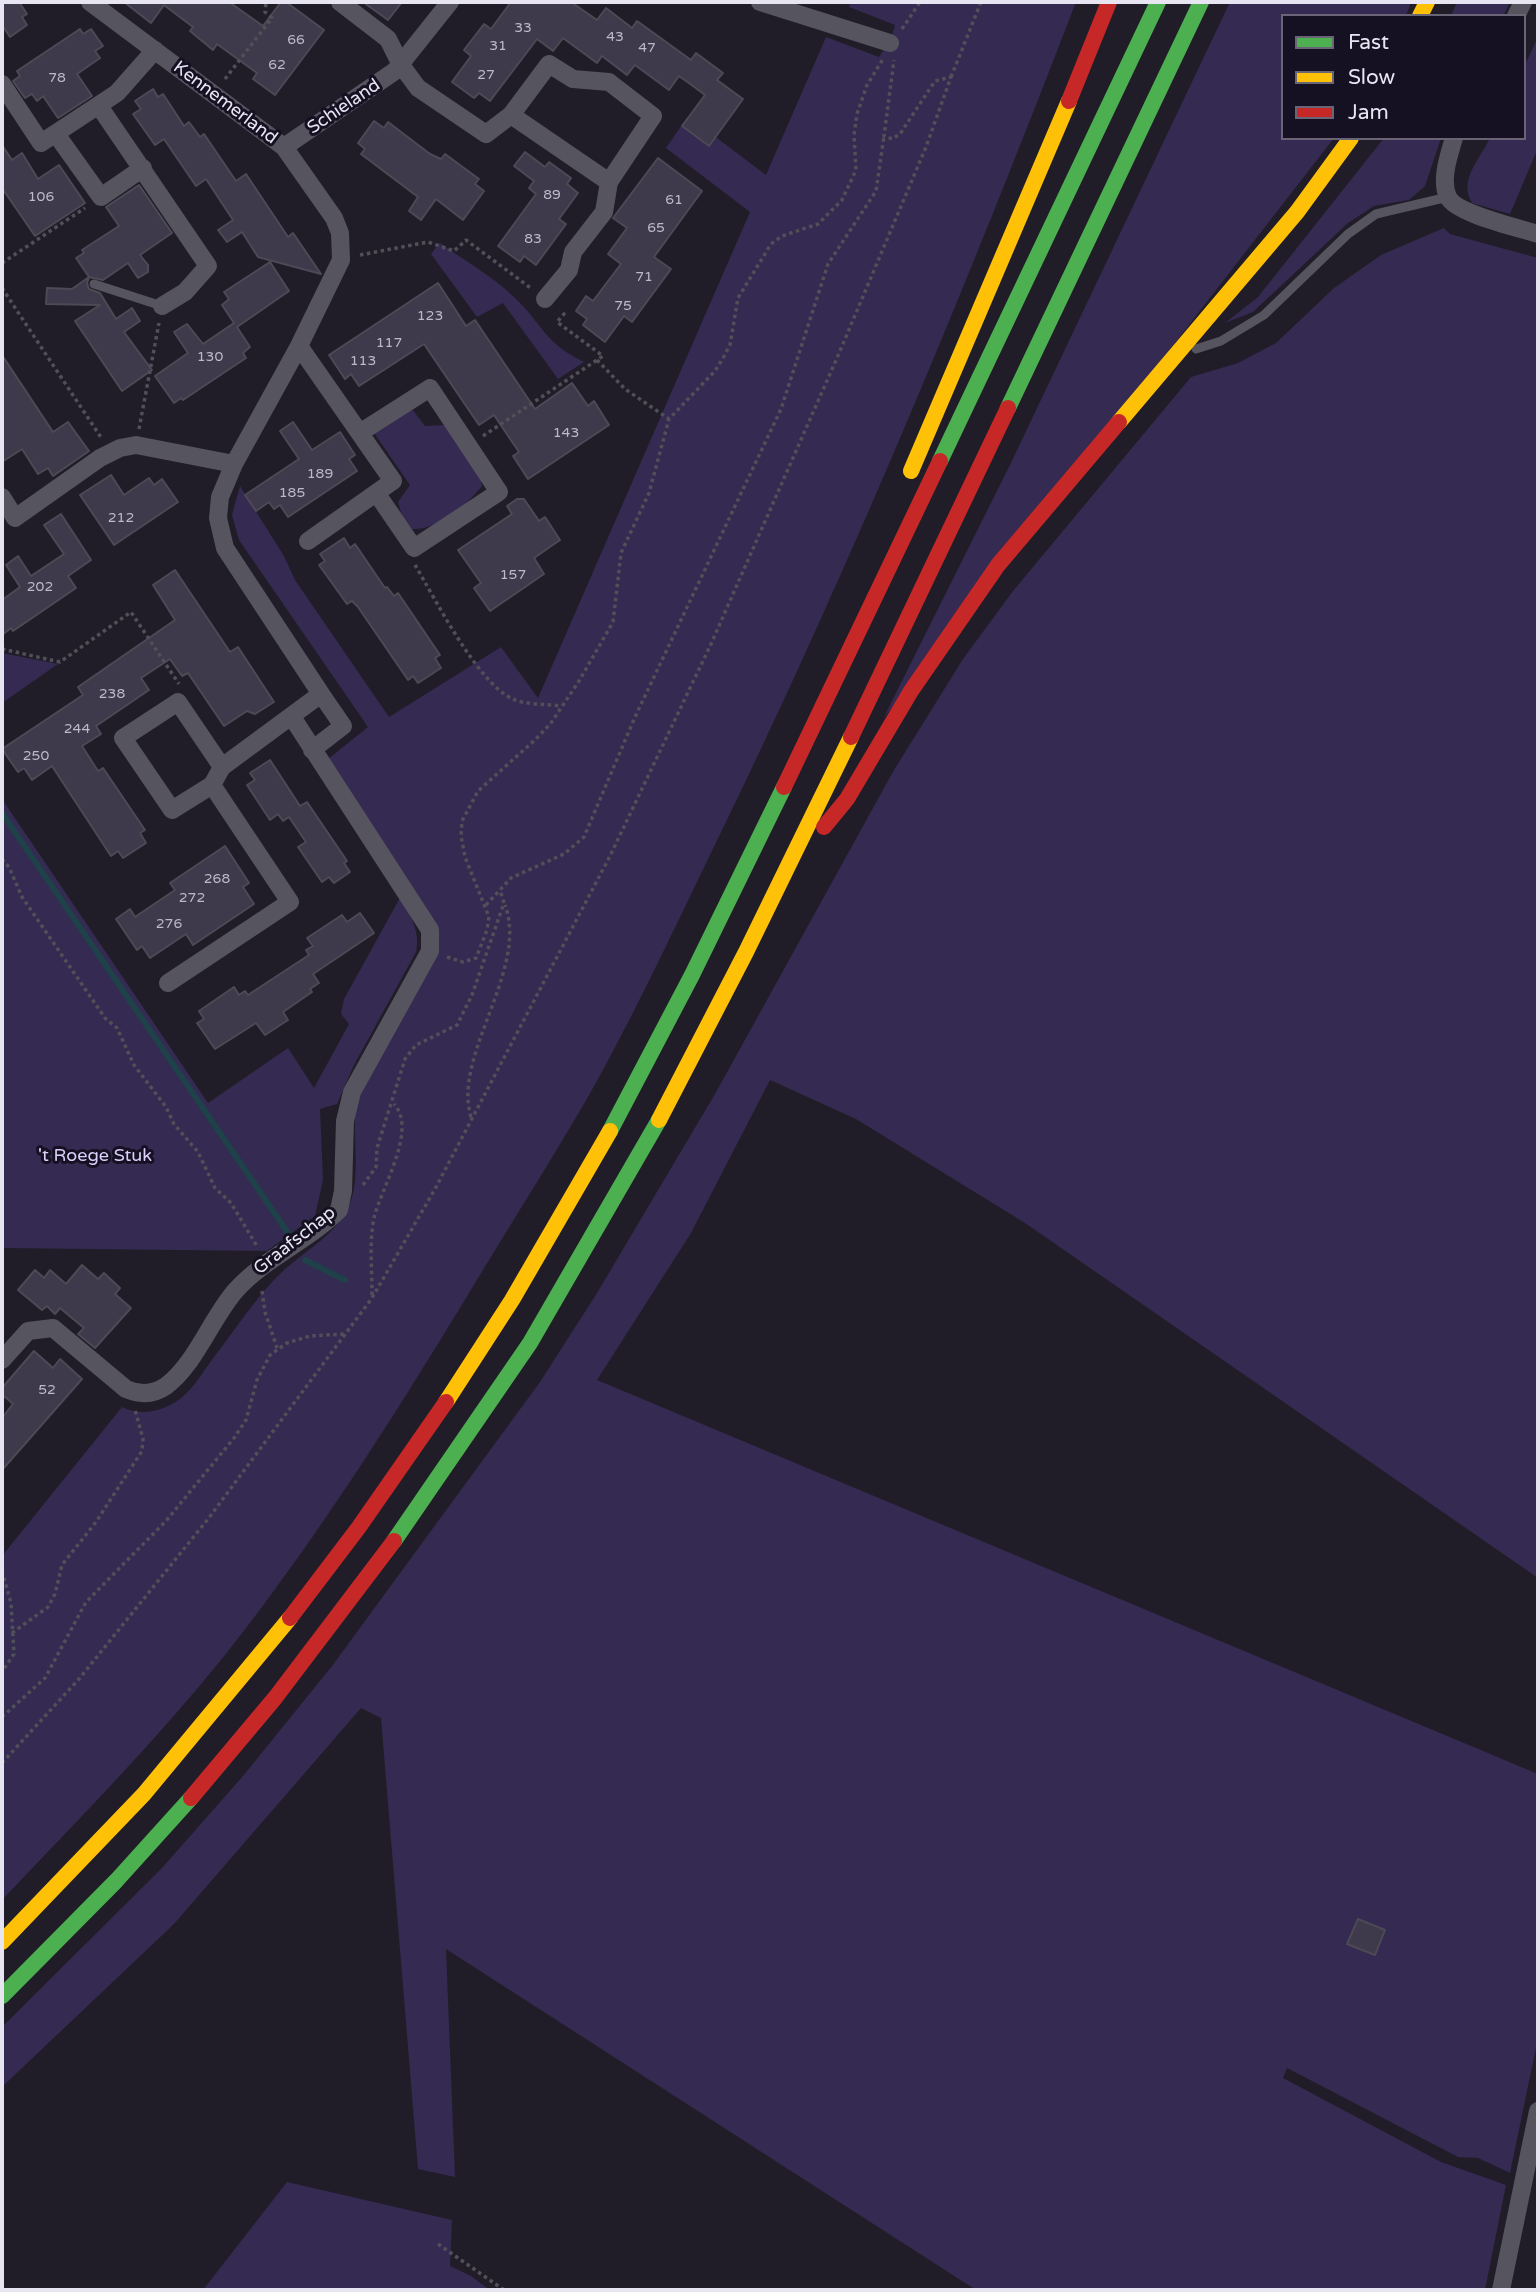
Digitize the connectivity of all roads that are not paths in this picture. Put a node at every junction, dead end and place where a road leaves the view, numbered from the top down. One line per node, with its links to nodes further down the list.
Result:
1 (90, 2): 9 (street, Kennemerland)
2 (341, 2): 10 (street)
3 (450, 2): 10 (street, Schieland)
4 (760, 2): 8 (street)
5 (1109, 2): 29 (highway)
6 (1158, 2): 38 (highway)
7 (1201, 2): 41 (highway)
8 (890, 43)
9 (155, 50): 12 (street, Kennemerland); 17 (street, Kennemerland)
10 (401, 65): 13 (street); 17 (street, Schieland)
11 (2, 84): 14 (street)
12 (99, 106): 14 (street, Kennemerland); 18 (street)
13 (511, 115): 19 (street); 19 (street)
14 (56, 134): 18 (street)
15 (1350, 140): 26 (highway)
16 (1454, 140): 20 (street)
17 (284, 147): 25 (street, Kennemerland)
18 (143, 168): 24 (street)
19 (609, 183): 23 (street)
20 (1448, 197): 21 (street); 26 (lane)
21 (1538, 234)
22 (94, 284): 24 (lane)
23 (545, 299)
24 (162, 306)
25 (299, 346): 27 (street); 28 (street)
26 (1177, 354): 41 (highway)
27 (361, 432): 30 (street); 30 (street)
28 (234, 464): 32 (street); 35 (street)
29 (905, 487)
30 (377, 494): 34 (street)
31 (2, 497): 32 (street)
32 (9, 523)
33 (885, 538): 38 (highway)
34 (308, 541)
35 (321, 694): 36 (street); 37 (street)
36 (292, 717): 37 (street); 39 (street)
37 (312, 750): 43 (street, Graafschap)
38 (800, 753): 44 (highway)
39 (222, 767): 40 (street); 40 (street)
40 (212, 785): 42 (street)
41 (785, 876): 45 (highway)
42 (168, 984)
43 (2, 1360)
44 (2, 1942)
45 (2, 1996)
46 (1538, 2111): 47 (street)
47 (1502, 2290)

